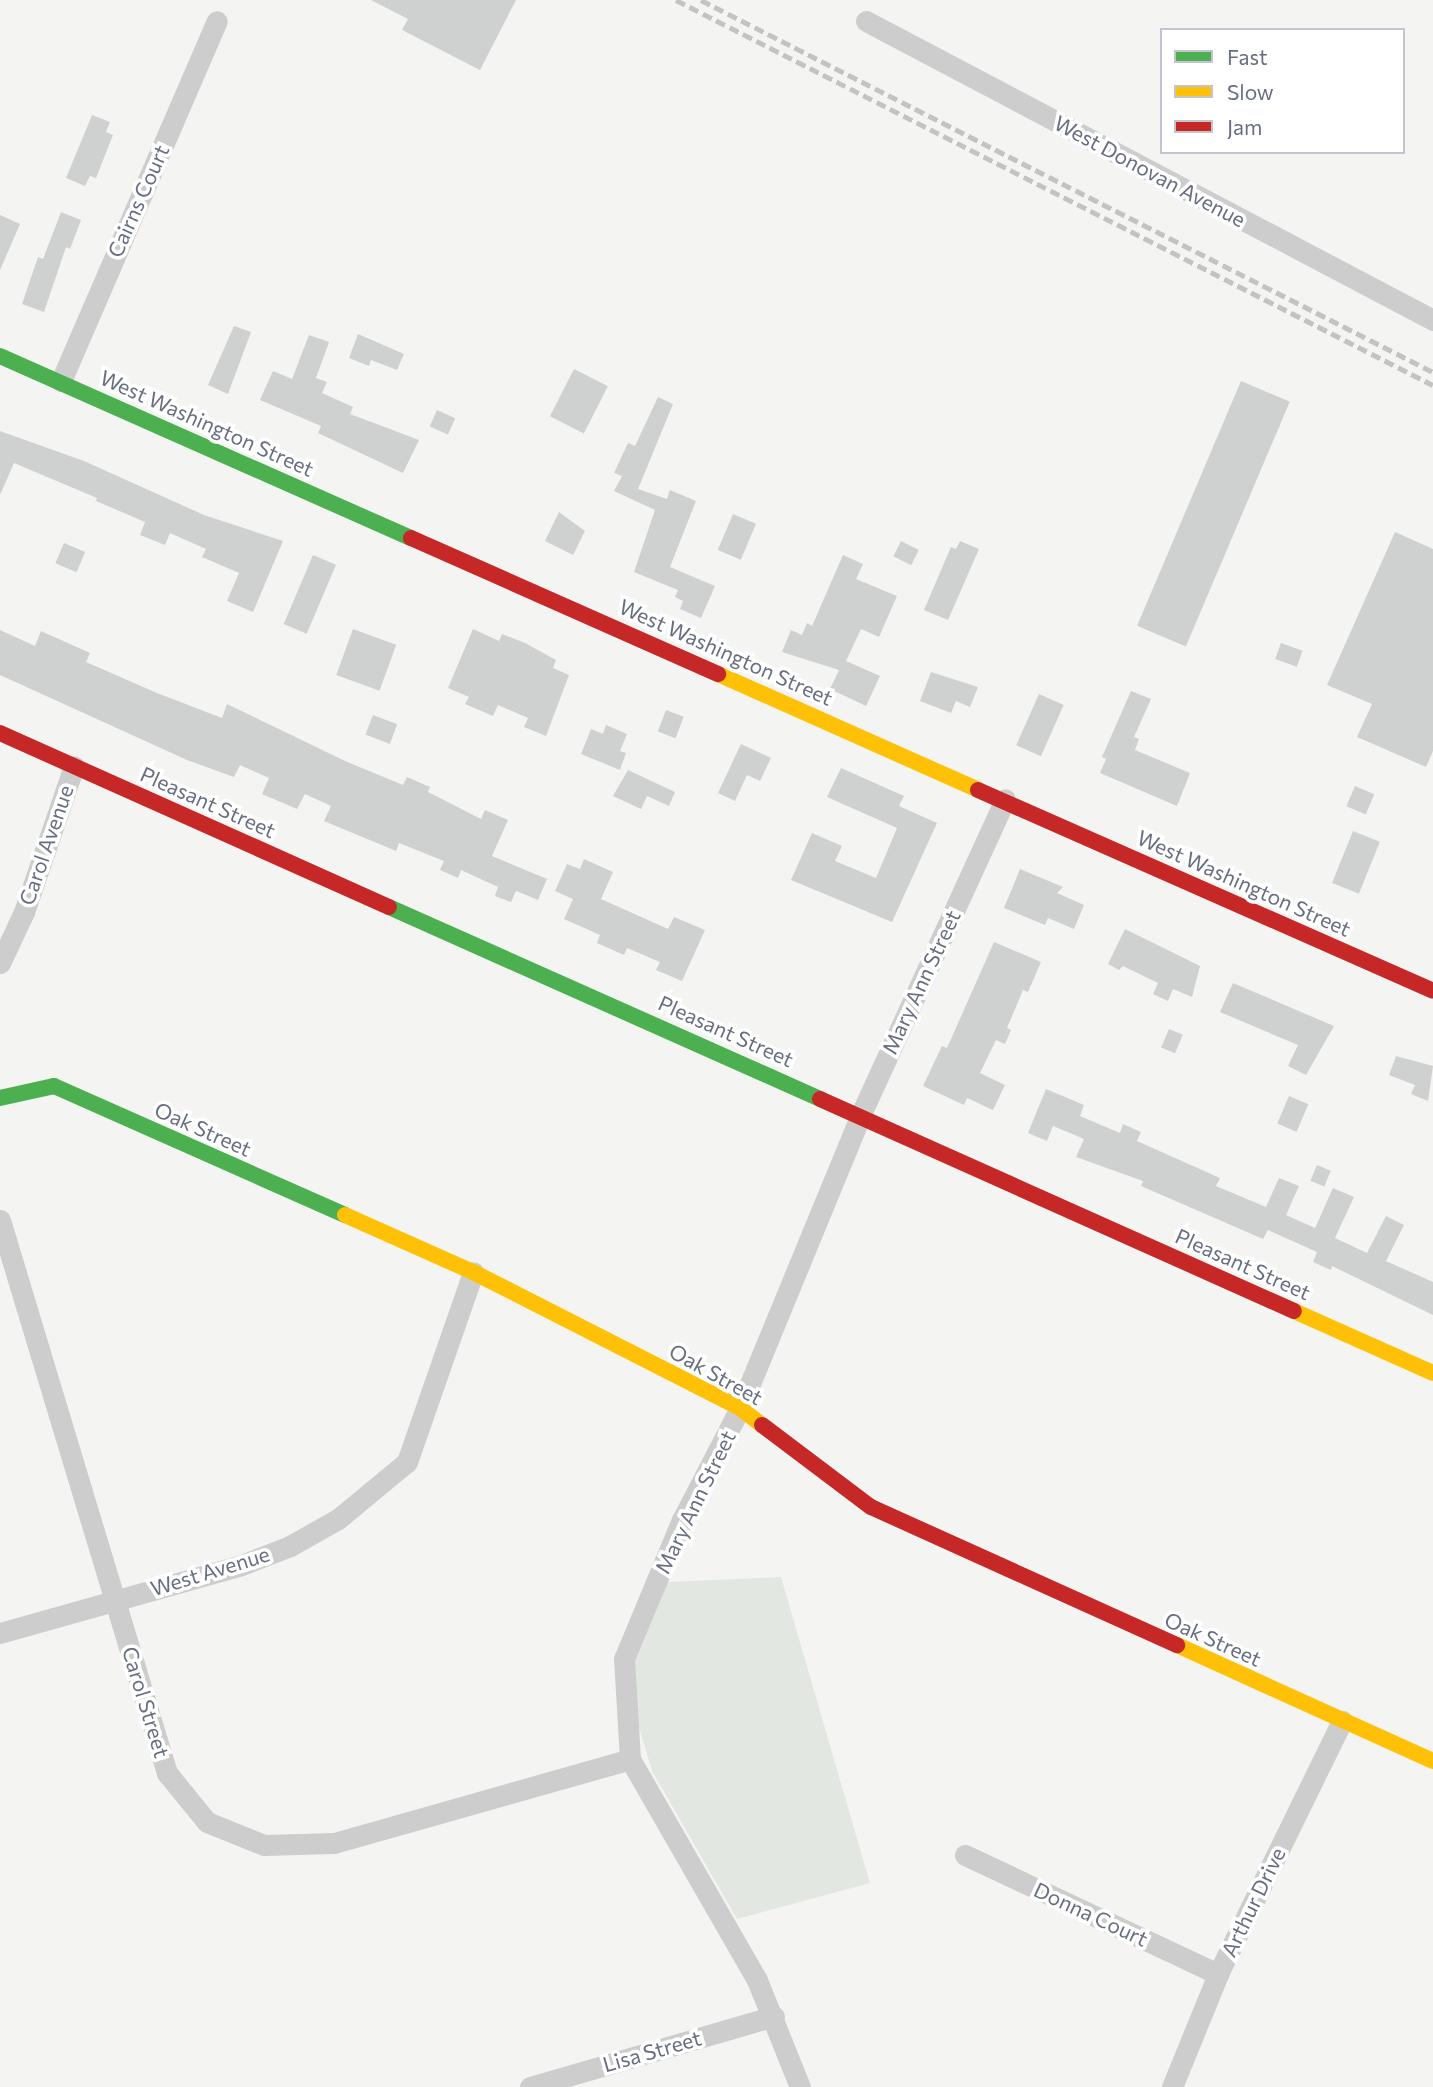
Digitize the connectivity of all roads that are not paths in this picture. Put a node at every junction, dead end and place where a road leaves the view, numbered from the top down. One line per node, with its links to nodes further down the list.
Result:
1 (866, 21): 3 (street, West Donovan Avenue)
2 (217, 22): 5 (street, Cairns Court)
3 (1433, 320)
4 (0, 356): 5 (street, West Washington Street)
5 (61, 381): 8 (street, West Washington Street)
6 (0, 733): 7 (street, Pleasant Street)
7 (74, 766): 9 (street, Carol Avenue); 12 (street, Pleasant Street)
8 (1005, 799): 10 (street, West Washington Street); 12 (street, Mary Ann Street)
9 (0, 963)
10 (1433, 990)
11 (0, 1098): 14 (street, Oak Street)
12 (860, 1114): 15 (street, Pleasant Street); 16 (street, Mary Ann Street)
13 (0, 1220): 17 (street, Carol Street)
14 (473, 1272): 16 (street, Oak Street); 17 (street, West Avenue)
15 (1433, 1373)
16 (740, 1408): 19 (street, Oak Street); 20 (street, Mary Ann Street)
17 (115, 1599): 18 (street, West Avenue); 20 (street, Carol Street)
18 (0, 1633)
19 (1342, 1721): 21 (street, Oak Street); 23 (street, Arthur Drive)
20 (630, 1759): 24 (street, Mary Ann Street)
21 (1433, 1761)
22 (965, 1855): 23 (street, Donna Court)
23 (1218, 1973): 27 (street, Arthur Drive)
24 (774, 2015): 25 (street, Lisa Street); 26 (street, Mary Ann Street)
25 (530, 2087)
26 (800, 2087)
27 (1172, 2087)

